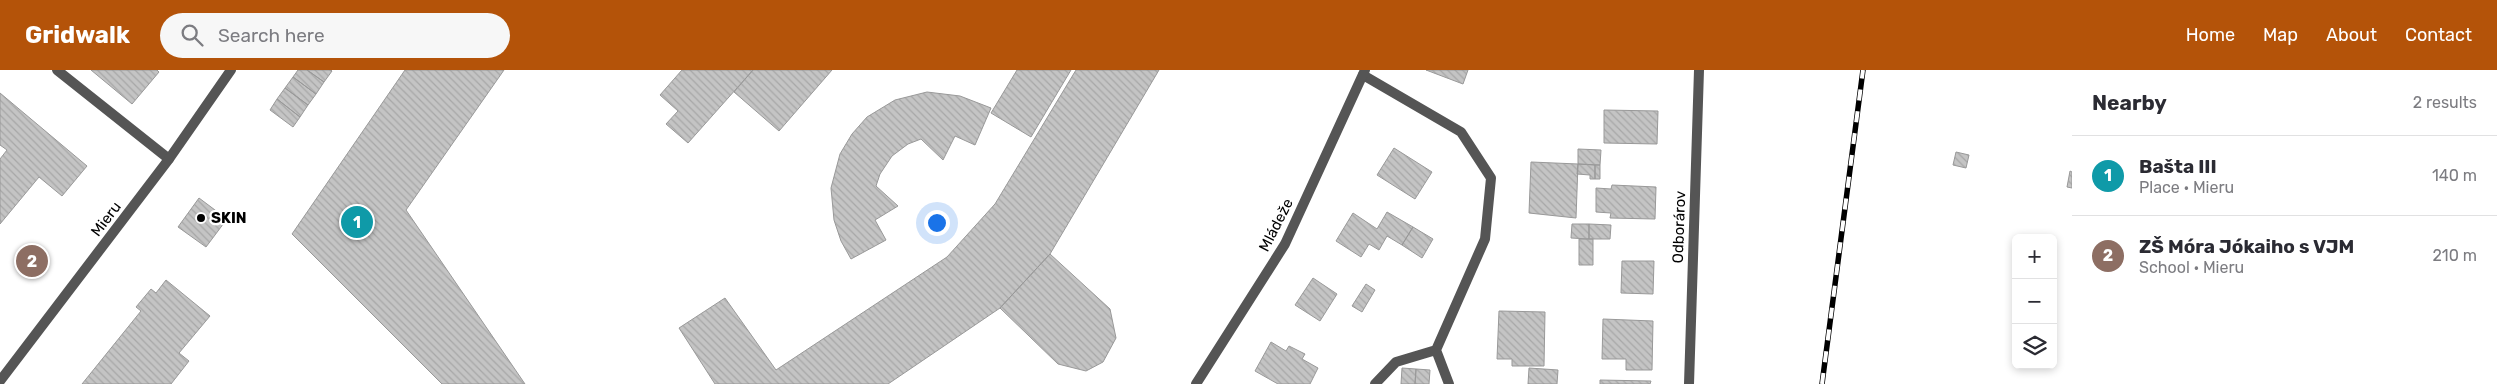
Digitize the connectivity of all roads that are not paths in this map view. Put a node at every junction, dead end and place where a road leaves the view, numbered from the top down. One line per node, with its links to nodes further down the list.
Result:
1 (57, 70): 5 (street)
2 (231, 70): 5 (street, Mieru)
3 (1699, 70): 11 (street, Odborárov)
4 (1364, 72): 6 (street); 8 (street, Mládeže)
5 (169, 160): 7 (street, Mieru)
6 (1436, 350): 9 (street); 10 (street)
7 (0, 382)
8 (1196, 384)
9 (1375, 384)
10 (1449, 384)
11 (1689, 384)

